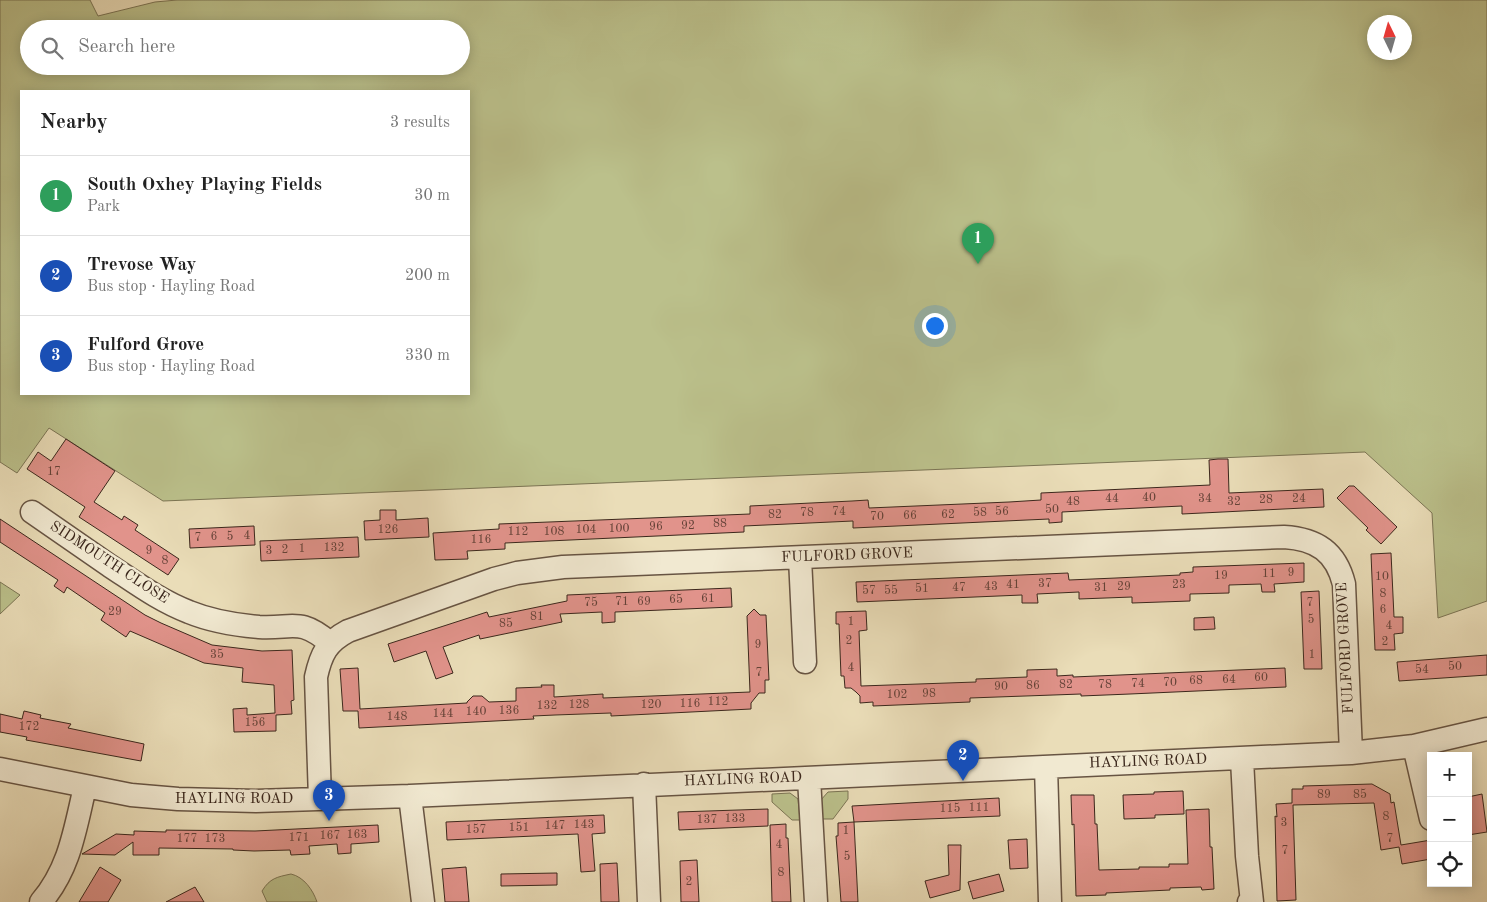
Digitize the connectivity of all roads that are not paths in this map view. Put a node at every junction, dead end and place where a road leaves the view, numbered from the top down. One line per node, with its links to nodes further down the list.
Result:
1 (32, 512): 3 (street, SIDMOUTH CLOSE)
2 (800, 558): 3 (street, FULFORD GROVE); 4 (street); 7 (street, FULFORD GROVE)
3 (330, 643): 15 (street)
4 (805, 662)
5 (1487, 729): 6 (street, HAYLING ROAD)
6 (1414, 746): 7 (street, HAYLING ROAD); 16 (street)
7 (1351, 753): 8 (street, HAYLING ROAD)
8 (1242, 759): 9 (street, HAYLING ROAD); 22 (street)
9 (1046, 767): 11 (street, HAYLING ROAD); 21 (street)
10 (0, 769): 13 (street, HAYLING ROAD)
11 (809, 778): 12 (street, HAYLING ROAD); 20 (street)
12 (644, 784): 14 (street, HAYLING ROAD); 19 (street)
13 (85, 787): 15 (street, HAYLING ROAD); 17 (street)
14 (410, 796): 15 (street, HAYLING ROAD); 18 (street)
15 (320, 799)
16 (1427, 802)
17 (41, 902)
18 (423, 902)
19 (649, 902)
20 (816, 902)
21 (1050, 902)
22 (1251, 902)

